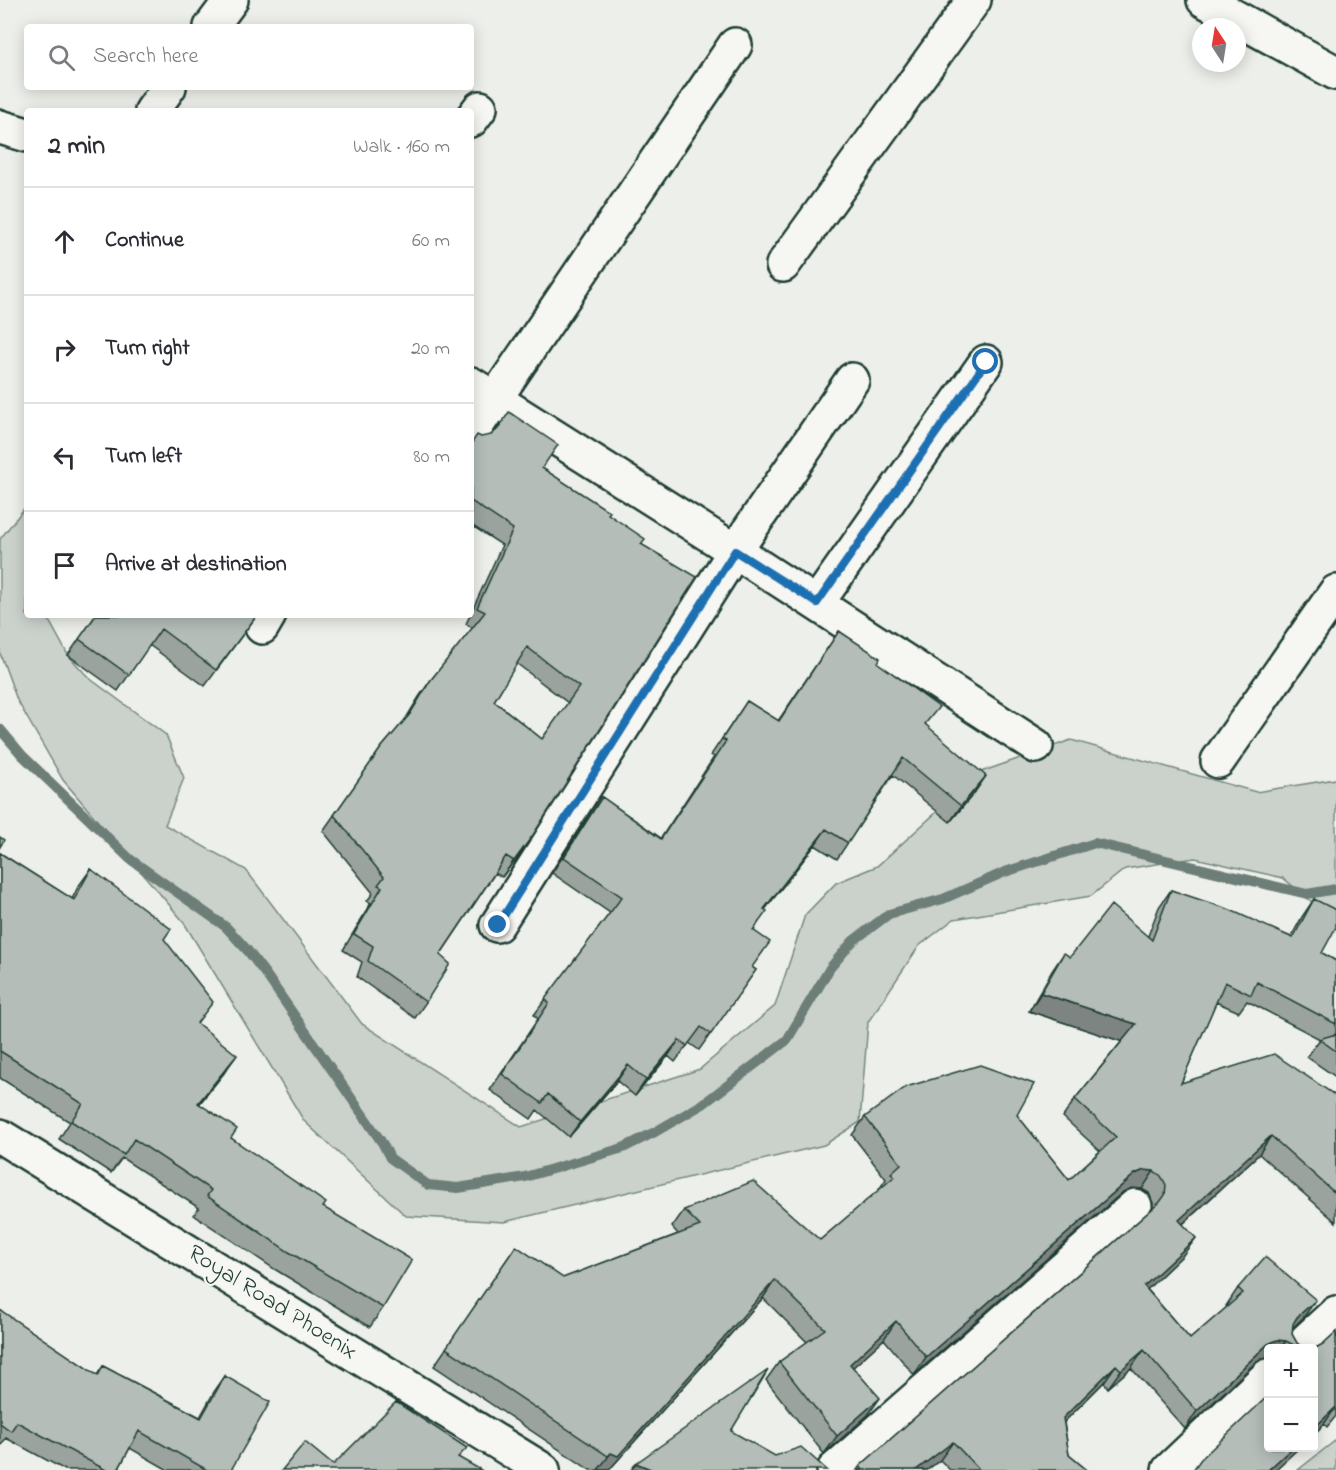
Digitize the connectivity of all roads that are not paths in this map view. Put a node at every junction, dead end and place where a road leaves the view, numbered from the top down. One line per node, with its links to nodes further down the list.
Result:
1 (231, 0): 4 (street)
2 (974, 0): 11 (street)
3 (1204, 0): 6 (street)
4 (214, 24)
5 (735, 45): 14 (street)
6 (1336, 73)
7 (167, 90): 8 (street)
8 (154, 108)
9 (0, 128): 10 (street)
10 (24, 134)
11 (783, 265)
12 (986, 362): 18 (street)
13 (852, 380): 16 (street)
14 (482, 392): 15 (street); 16 (street)
15 (474, 423)
16 (735, 551): 18 (street); 21 (street)
17 (1336, 592): 20 (street)
18 (817, 603): 19 (street)
19 (1036, 746)
20 (1218, 761)
21 (498, 925)
22 (0, 1136): 27 (street, Royal Road Phoenix)
23 (1135, 1206): 28 (street)
24 (1336, 1313): 25 (street)
25 (1302, 1344)
26 (1264, 1381): 29 (street)
27 (543, 1470)
28 (834, 1470)
29 (1169, 1470)

